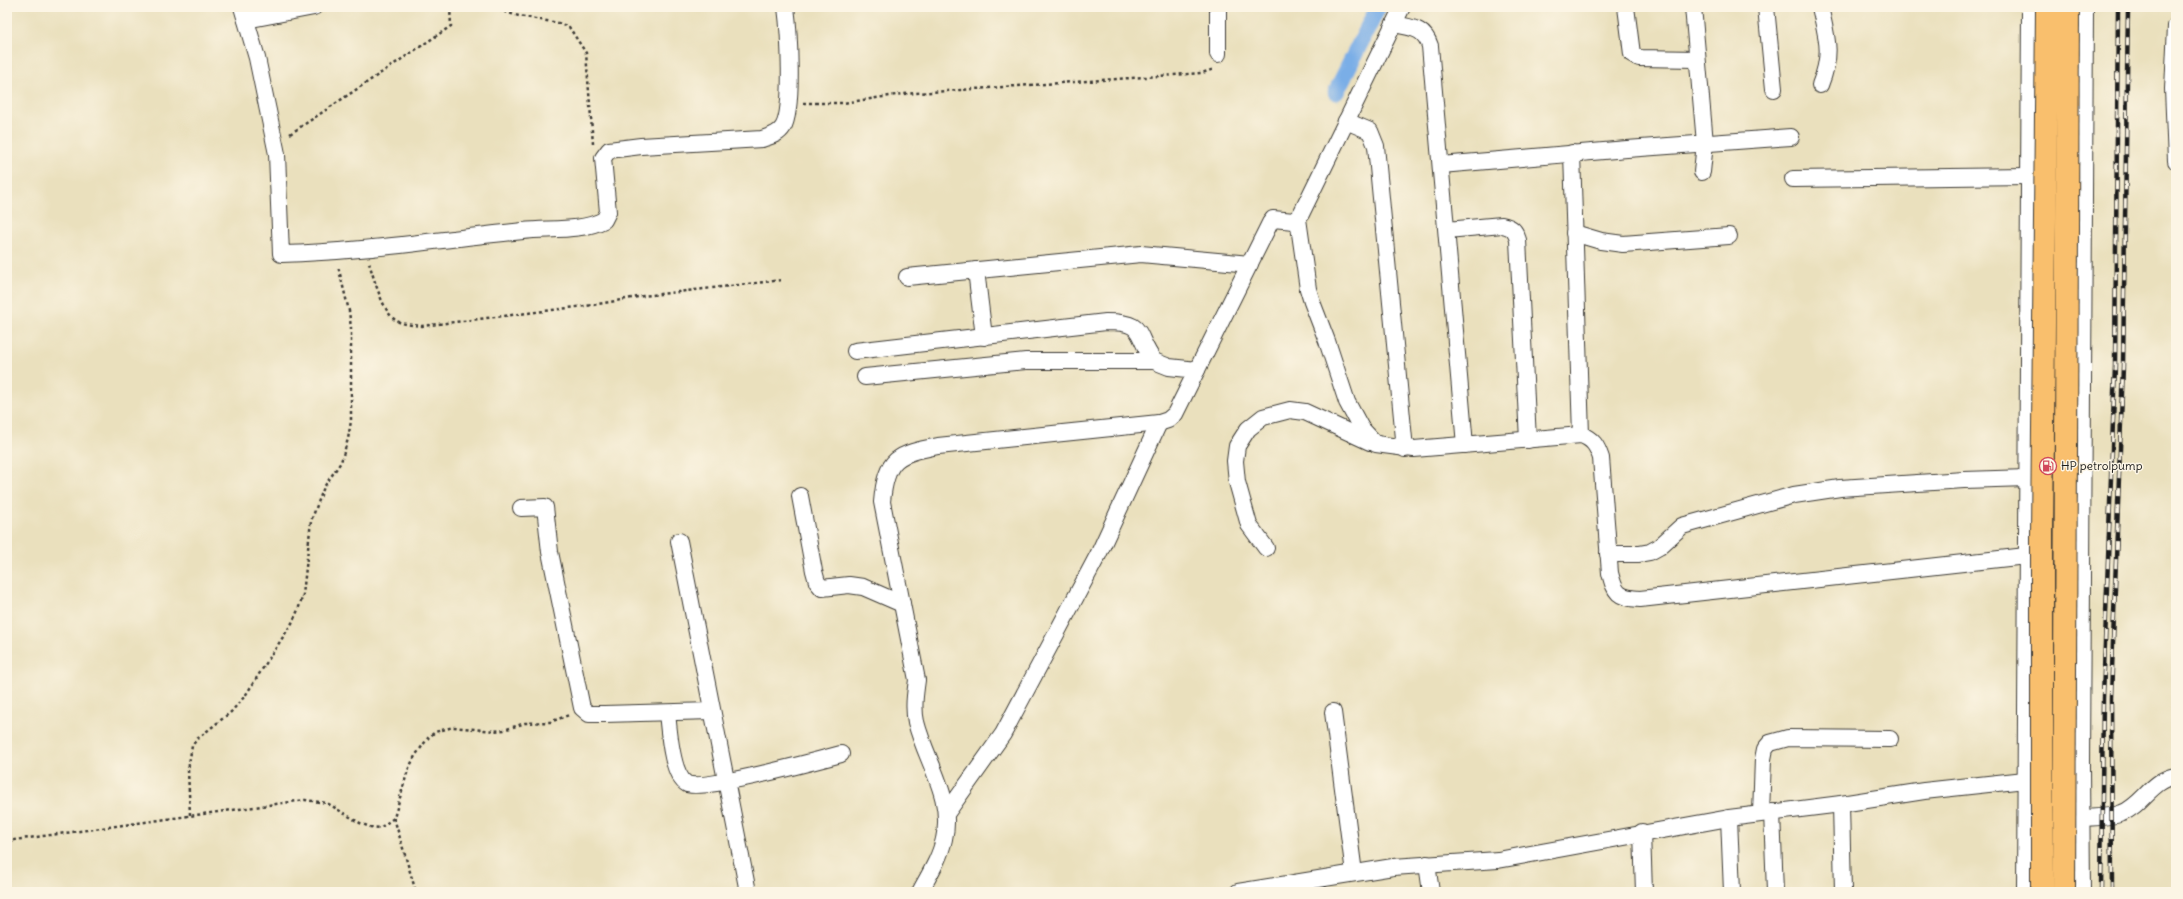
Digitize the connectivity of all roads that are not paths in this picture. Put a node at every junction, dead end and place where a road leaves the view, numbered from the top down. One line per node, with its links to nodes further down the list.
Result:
1 (314, 7): 13 (street)
2 (786, 7): 13 (street)
3 (1218, 7): 17 (street)
4 (1402, 7): 14 (street)
5 (1626, 7): 18 (street)
6 (1693, 7): 18 (street)
7 (1766, 7): 20 (street)
8 (1820, 7): 19 (street)
9 (2030, 7): 29 (street)
10 (2048, 7): 84 (highway, bridge)
11 (2068, 7): 85 (highway, bridge)
12 (2085, 7): 49 (street)
13 (244, 13)
14 (1394, 24): 22 (street); 27 (street)
15 (2176, 26): 16 (street)
16 (2175, 51): 21 (street)
17 (1218, 54)
18 (1697, 59): 24 (street)
19 (1820, 85)
20 (1774, 89)
21 (2175, 89): 26 (street)
22 (1346, 121): 31 (street); 48 (street)
23 (1791, 137): 24 (street)
24 (1705, 143): 25 (street); 28 (street)
25 (1572, 153): 27 (street); 33 (street)
26 (2176, 160)
27 (1441, 165): 32 (street)
28 (1702, 172)
29 (2029, 176): 30 (street); 50 (street)
30 (1793, 179)
31 (1288, 220): 35 (street); 46 (street)
32 (1447, 230): 45 (street); 47 (street)
33 (1574, 233): 34 (street); 44 (street)
34 (1729, 236)
35 (1250, 264): 36 (street); 41 (street)
36 (976, 270): 37 (street); 38 (street)
37 (907, 278)
38 (984, 337): 39 (street); 40 (street)
39 (855, 351)
40 (1154, 361): 41 (street); 42 (street)
41 (1197, 370): 43 (street)
42 (865, 377)
43 (1160, 423): 58 (street); 69 (street)
44 (1581, 435): 45 (street); 56 (street)
45 (1528, 440): 47 (street)
46 (1376, 444): 48 (street); 55 (street)
47 (1465, 445): 48 (street)
48 (1405, 449)
49 (2083, 454): 50 (street); 71 (street)
50 (2027, 455): 51 (street)
51 (2027, 478): 56 (street); 57 (street)
52 (800, 496): 58 (street)
53 (521, 508): 61 (street)
54 (679, 541): 59 (street)
55 (1266, 548)
56 (1608, 554): 57 (street)
57 (2026, 556): 65 (street)
58 (902, 604): 69 (street)
59 (712, 711): 61 (street); 66 (street)
60 (1333, 712): 74 (street)
61 (667, 713): 66 (street)
62 (1890, 739): 68 (street)
63 (841, 754): 66 (street)
64 (2176, 776): 71 (street)
65 (2025, 780): 67 (street); 83 (street)
66 (726, 781): 75 (street)
67 (1841, 804): 68 (street); 82 (street)
68 (1767, 813): 70 (street); 81 (street)
69 (946, 814): 76 (street)
70 (1729, 818): 72 (street); 80 (street)
71 (2082, 818): 86 (street)
72 (1642, 832): 73 (street); 79 (street)
73 (1427, 864): 74 (street); 78 (street)
74 (1354, 873): 77 (street)
75 (748, 892)
76 (920, 892)
77 (1238, 892)
78 (1431, 892)
79 (1644, 892)
80 (1732, 892)
81 (1775, 892)
82 (1843, 892)
83 (2025, 892)
84 (2042, 892)
85 (2064, 892)
86 (2082, 892)

